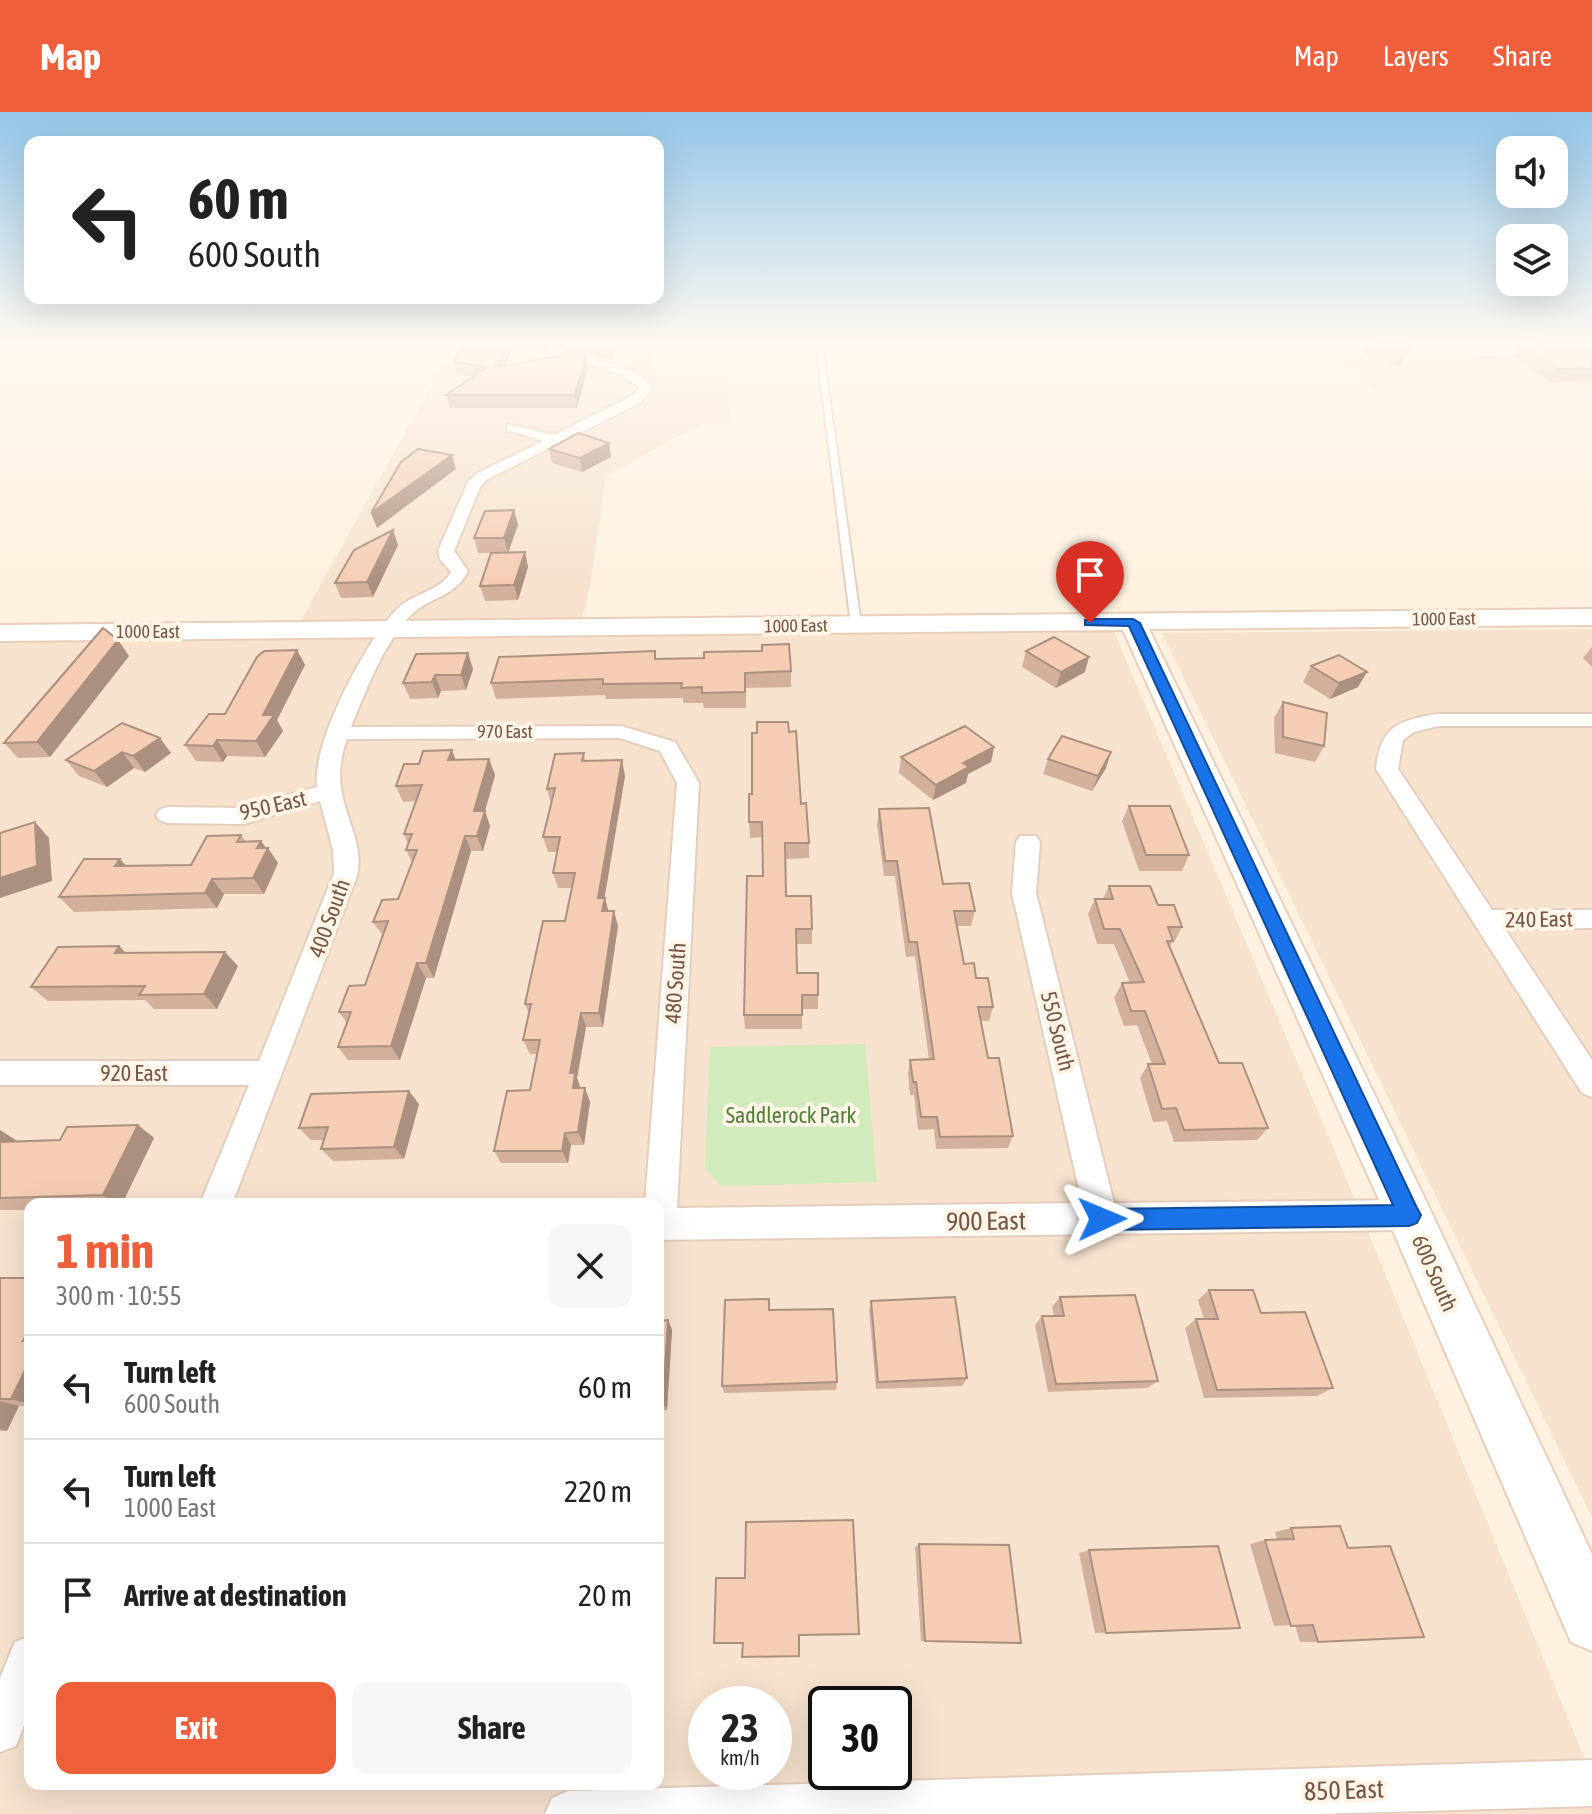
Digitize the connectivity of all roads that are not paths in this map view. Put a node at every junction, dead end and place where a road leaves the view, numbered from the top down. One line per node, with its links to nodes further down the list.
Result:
1 (591, 422): 4 (street)
2 (829, 422): 7 (lane)
3 (512, 427): 4 (street)
4 (556, 440): 8 (street, 400 South)
5 (1592, 617): 6 (street, 1000 East)
6 (1133, 623): 7 (street, 1000 East); 23 (street, 600 South)
7 (856, 625): 8 (street, 1000 East)
8 (390, 631): 9 (street, 1000 East); 11 (street, 400 South)
9 (0, 633)
10 (1592, 720): 17 (street)
11 (340, 733): 12 (street, 970 East); 13 (street, 400 South)
12 (668, 747): 22 (street, 480 South)
13 (330, 791): 14 (street, 950 East); 19 (street, 400 South)
14 (167, 815)
15 (1028, 842): 24 (street, 550 South)
16 (1592, 919): 17 (street, 240 East)
17 (1486, 920): 20 (street)
18 (0, 1073): 19 (street, 920 East)
19 (268, 1073): 21 (street, 400 South)
20 (1592, 1084)
21 (218, 1198)
22 (661, 1198)
23 (1409, 1215): 24 (street, 900 East); 26 (street, 600 South)
24 (1102, 1219): 25 (street, 900 East)
25 (664, 1224)
26 (1592, 1621)
27 (24, 1672): 28 (street)
28 (0, 1730)
29 (1592, 1783): 30 (street, 850 East)
30 (568, 1814)

